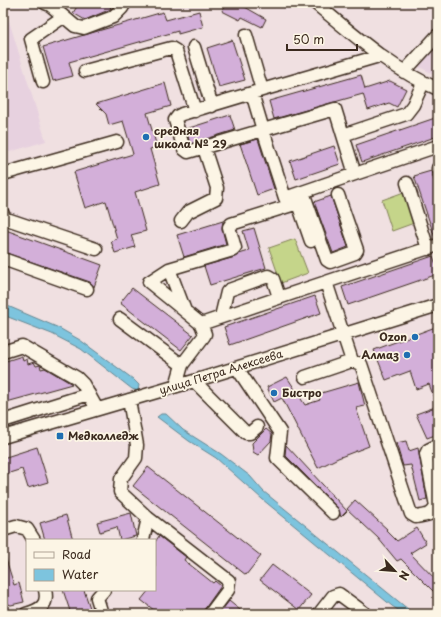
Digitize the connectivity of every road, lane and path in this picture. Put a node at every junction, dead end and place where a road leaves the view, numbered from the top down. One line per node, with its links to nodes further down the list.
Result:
1 (45, 3): 4 (street)
2 (125, 3): 4 (street)
3 (315, 3): 8 (street)
4 (63, 17): 11 (street)
5 (246, 35): 14 (street)
6 (438, 35): 10 (street)
7 (194, 47): 15 (street)
8 (379, 56): 10 (street); 14 (street)
9 (85, 71): 16 (street)
10 (404, 72): 12 (street)
11 (43, 82)
12 (423, 83): 13 (street); 18 (street)
13 (438, 89)
14 (257, 92): 15 (street); 17 (street)
15 (212, 106): 16 (street)
16 (195, 111): 21 (street)
17 (263, 130): 18 (street); 21 (street); 26 (street)
18 (343, 135): 23 (street)
19 (117, 142): 22 (street)
20 (438, 146): 23 (street)
21 (204, 148): 28 (street)
22 (3, 174)
23 (355, 174): 26 (street)
24 (407, 184): 30 (street)
25 (338, 195): 26 (street)
26 (299, 196): 29 (street); 33 (street)
27 (3, 214): 31 (street)
28 (181, 221)
29 (311, 241)
30 (435, 247): 34 (street)
31 (96, 249)
32 (3, 260): 35 (street)
33 (169, 269): 38 (street); 38 (street)
34 (326, 282): 36 (street); 42 (street)
35 (87, 290)
36 (279, 297): 39 (street); 39 (street)
37 (438, 305): 42 (street, улица Петра Алексеева)
38 (186, 312): 41 (street)
39 (221, 317): 41 (street)
40 (120, 319): 45 (street)
41 (201, 324): 45 (street)
42 (344, 335): 44 (street); 46 (street, улица Петра Алексеева)
43 (3, 352): 50 (street)
44 (352, 361): 47 (street); 56 (street)
45 (182, 365): 49 (street)
46 (237, 368): 48 (street, улица Петра Алексеева); 57 (street)
47 (305, 377)
48 (194, 381): 49 (street, улица Петра Алексеева); 54 (street)
49 (176, 386): 51 (street, улица Петра Алексеева)
50 (89, 394): 52 (street); 53 (street)
51 (129, 400): 52 (street, улица Петра Алексеева); 58 (street)
52 (97, 409): 55 (street, улица Петра Алексеева)
53 (3, 421)
54 (256, 427)
55 (3, 437)
56 (438, 445)
57 (332, 513)
58 (148, 518): 61 (street); 66 (street)
59 (3, 530): 60 (street)
60 (33, 539)
61 (143, 539)
62 (45, 591): 64 (street)
63 (99, 593): 65 (street)
64 (26, 614)
65 (102, 614)
66 (210, 614)
67 (319, 614): 68 (street)
68 (366, 614)

